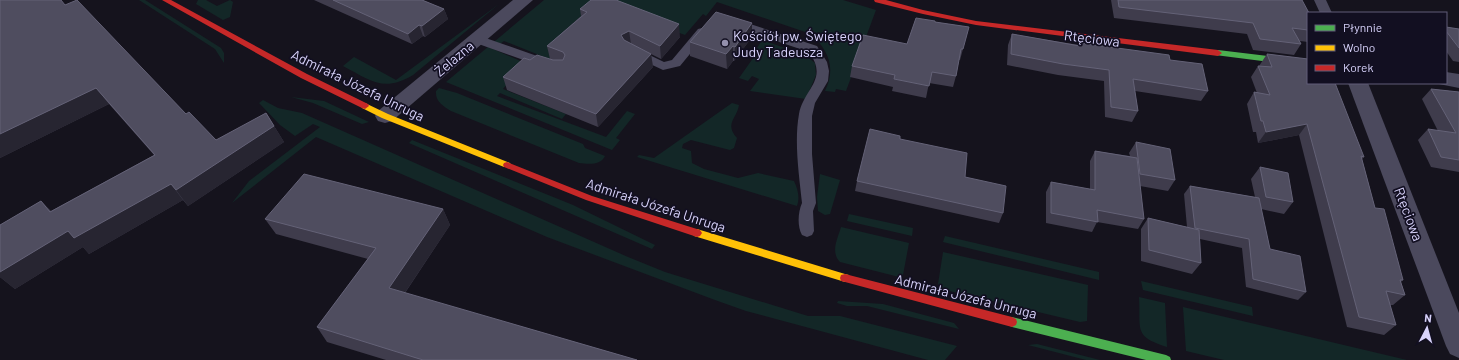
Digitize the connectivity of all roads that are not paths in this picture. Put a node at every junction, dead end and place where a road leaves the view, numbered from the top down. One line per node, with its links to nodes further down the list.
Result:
1 (166, 0): 15 (street, Admirała Józefa Unruga)
2 (524, 0): 8 (street, Żelazna)
3 (878, 0): 10 (street, Rtęciowa)
4 (1320, 0): 5 (lane)
5 (1326, 12)
6 (724, 19): 16 (lane)
7 (711, 22): 9 (lane)
8 (477, 39): 11 (lane); 15 (street, Żelazna)
9 (630, 50)
10 (1307, 64)
11 (560, 69)
12 (1447, 80): 13 (street)
13 (1459, 81)
14 (1358, 84): 17 (street, Rtęciowa)
15 (385, 116): 18 (street, Admirała Józefa Unruga)
16 (807, 231)
17 (1459, 346)
18 (1166, 360)

